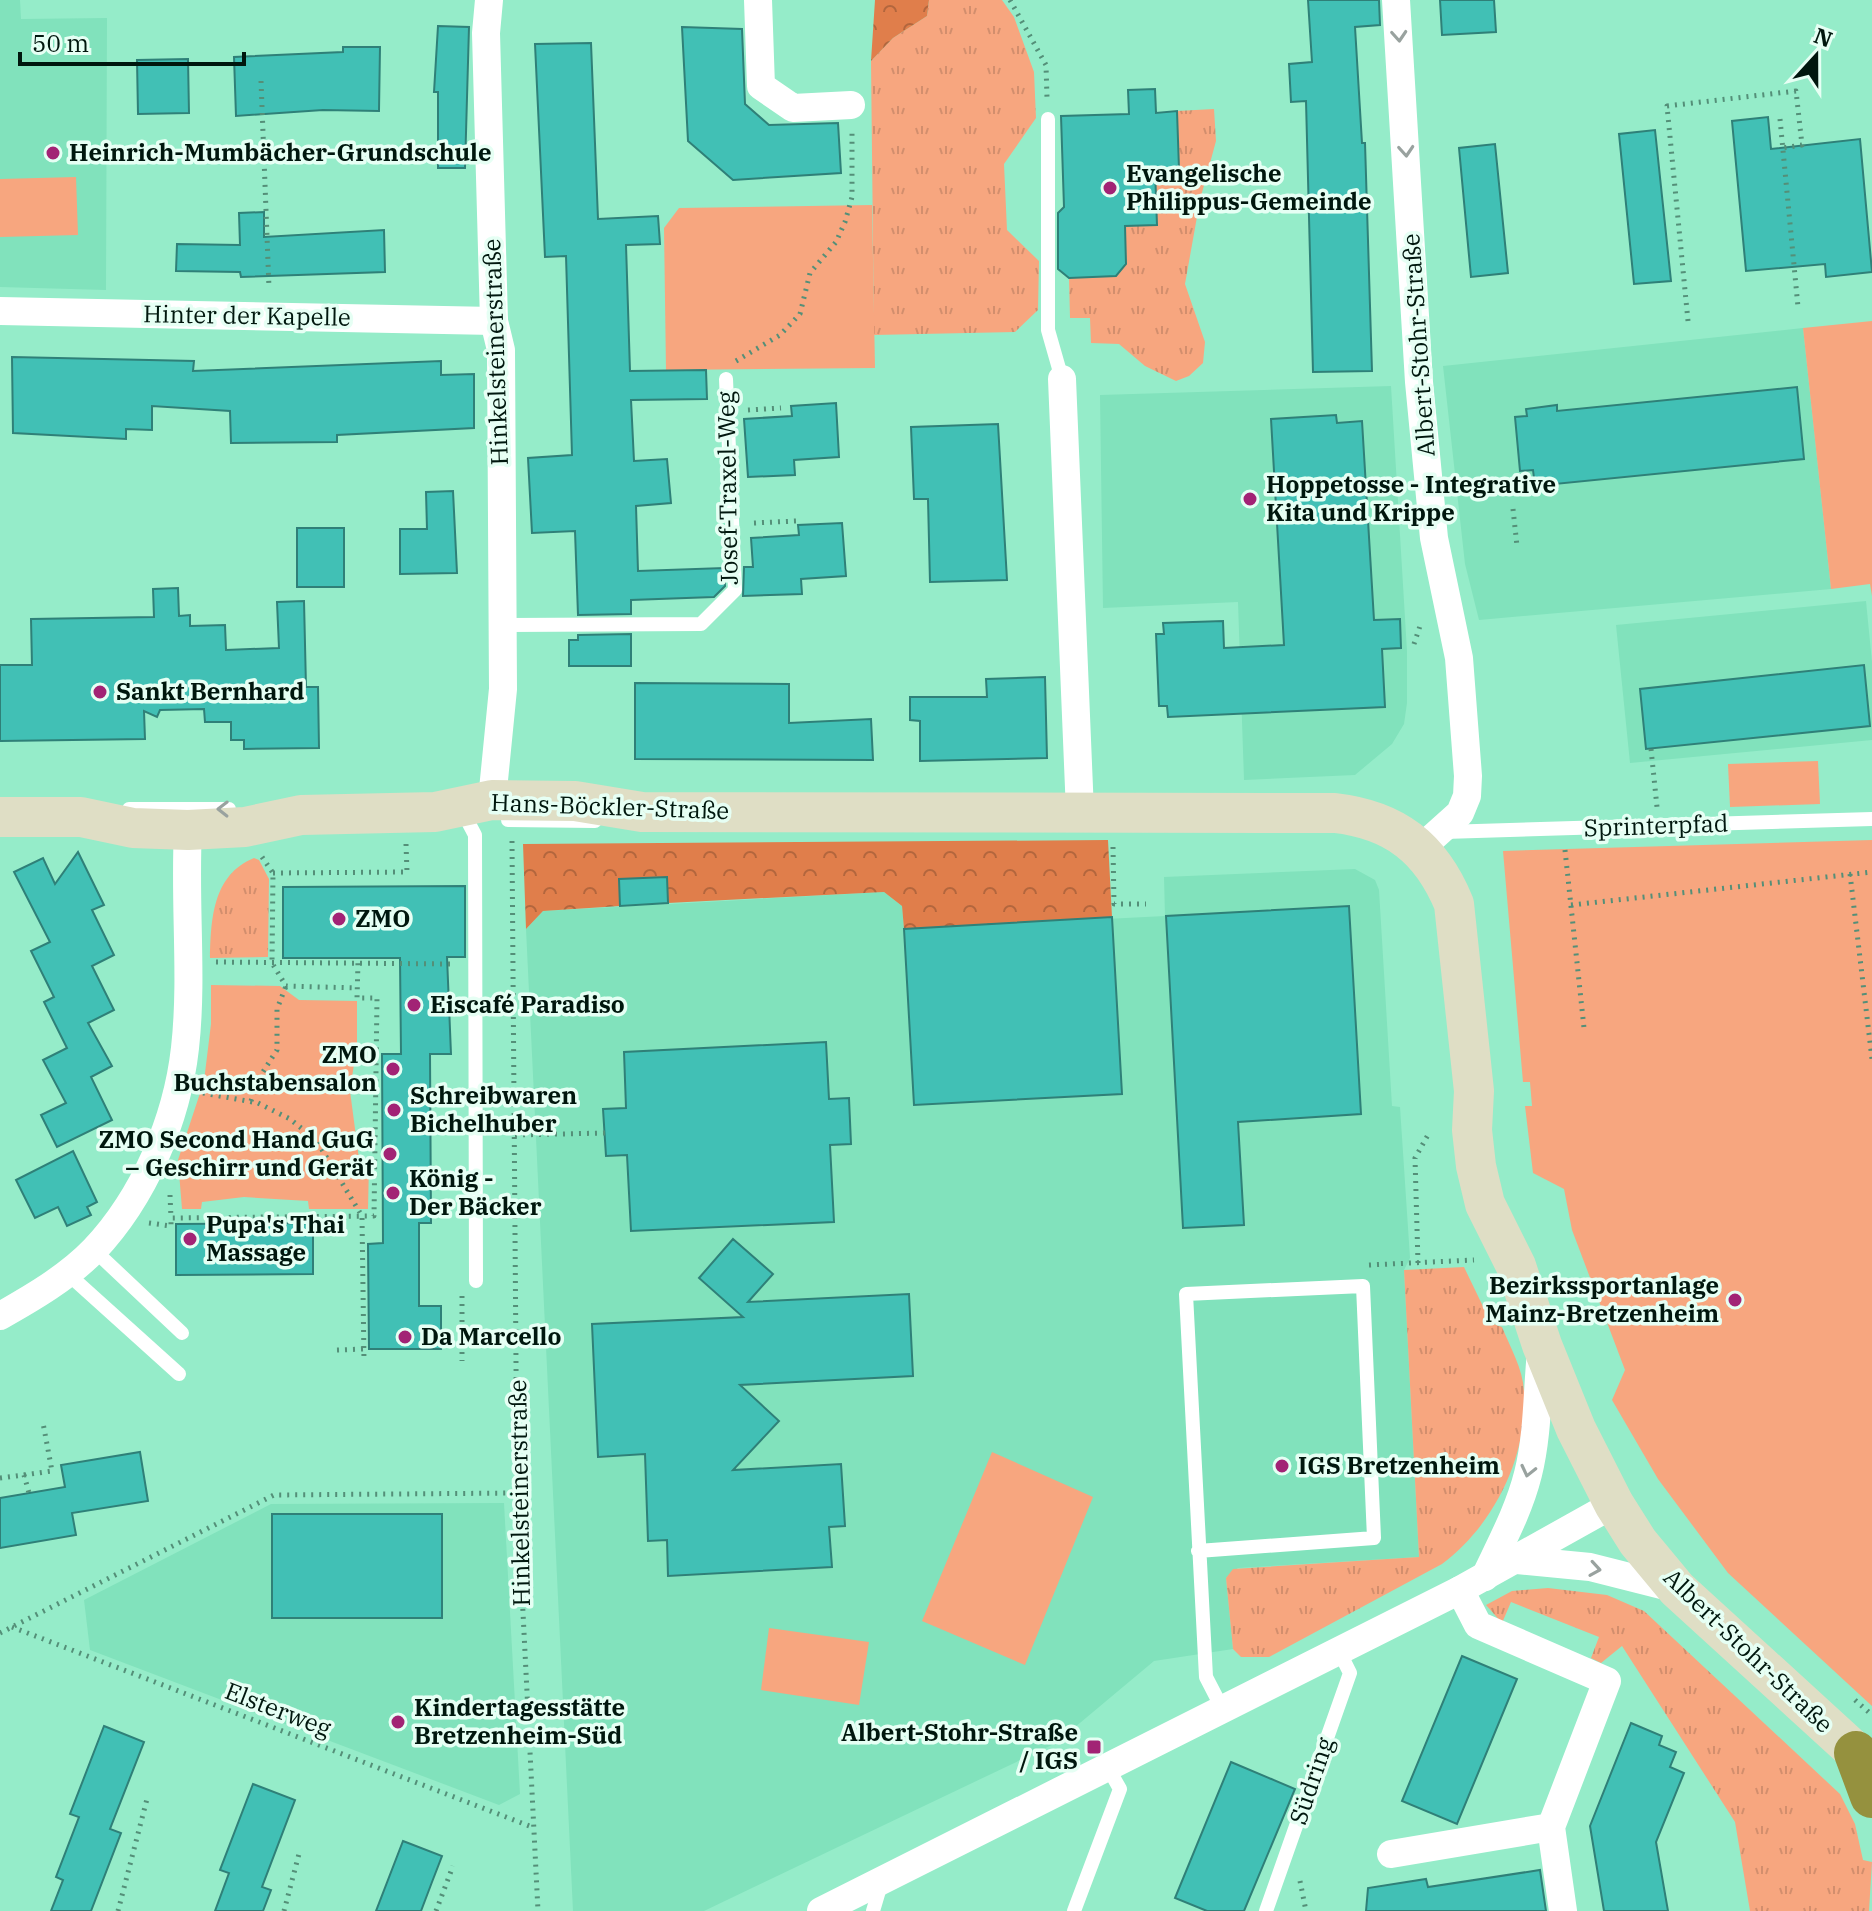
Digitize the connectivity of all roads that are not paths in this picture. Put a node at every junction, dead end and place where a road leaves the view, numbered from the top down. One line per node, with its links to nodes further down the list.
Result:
1 (489, 0): 7 (street, Hinkelsteinerstraße)
2 (758, 0): 4 (street)
3 (1396, 0): 18 (street, Albert-Stohr-Straße, one-way to 18)
4 (851, 105)
5 (1048, 119): 9 (lane)
6 (0, 311): 7 (street, Hinter der Kapelle)
7 (494, 321): 10 (street, Hinkelsteinerstraße)
8 (726, 379): 10 (lane, Josef-Traxel-Weg)
9 (1062, 379): 11 (street)
10 (502, 625): 13 (street, Hinkelsteinerstraße)
11 (1080, 812): 13 (street, Hans-Böckler-Straße); 18 (street, Hans-Böckler-Straße)
12 (301, 815): 13 (street, Hans-Böckler-Straße); 15 (lane, one-way to 15); 17 (street, Hans-Böckler-Straße)
13 (463, 815): 21 (lane)
14 (0, 817): 15 (street, Hans-Böckler-Straße)
15 (81, 817): 17 (street, Hans-Böckler-Straße)
16 (1872, 819): 18 (lane, Sprinterpfad)
17 (188, 830): 19 (street)
18 (1431, 840): 24 (street, Albert-Stohr-Straße)
19 (94, 1250): 20 (street); 23 (lane)
20 (67, 1273): 22 (street); 25 (lane)
21 (476, 1281)
22 (0, 1316)
23 (182, 1333)
24 (1542, 1345): 26 (street, Albert-Stohr-Straße); 29 (street, one-way to 29)
25 (179, 1374)
26 (1614, 1504): 28 (street); 30 (street, Albert-Stohr-Straße)
27 (1198, 1551): 27 (lane); 33 (lane)
28 (1517, 1560): 29 (street); 30 (street, one-way to 30)
29 (1485, 1577): 31 (street)
30 (1677, 1589): 34 (street, Albert-Stohr-Straße)
31 (1460, 1590): 32 (street); 37 (street)
32 (1339, 1651): 33 (street); 43 (lane, Südring)
33 (1222, 1708): 35 (street)
34 (1864, 1760): 36 (highway)
35 (1107, 1766): 39 (street); 42 (lane)
36 (1872, 1796)
37 (1551, 1827): 38 (street); 44 (street)
38 (1391, 1854)
39 (882, 1879): 40 (street); 41 (lane)
40 (821, 1911)
41 (873, 1911)
42 (1074, 1911)
43 (1266, 1911)
44 (1563, 1911)

